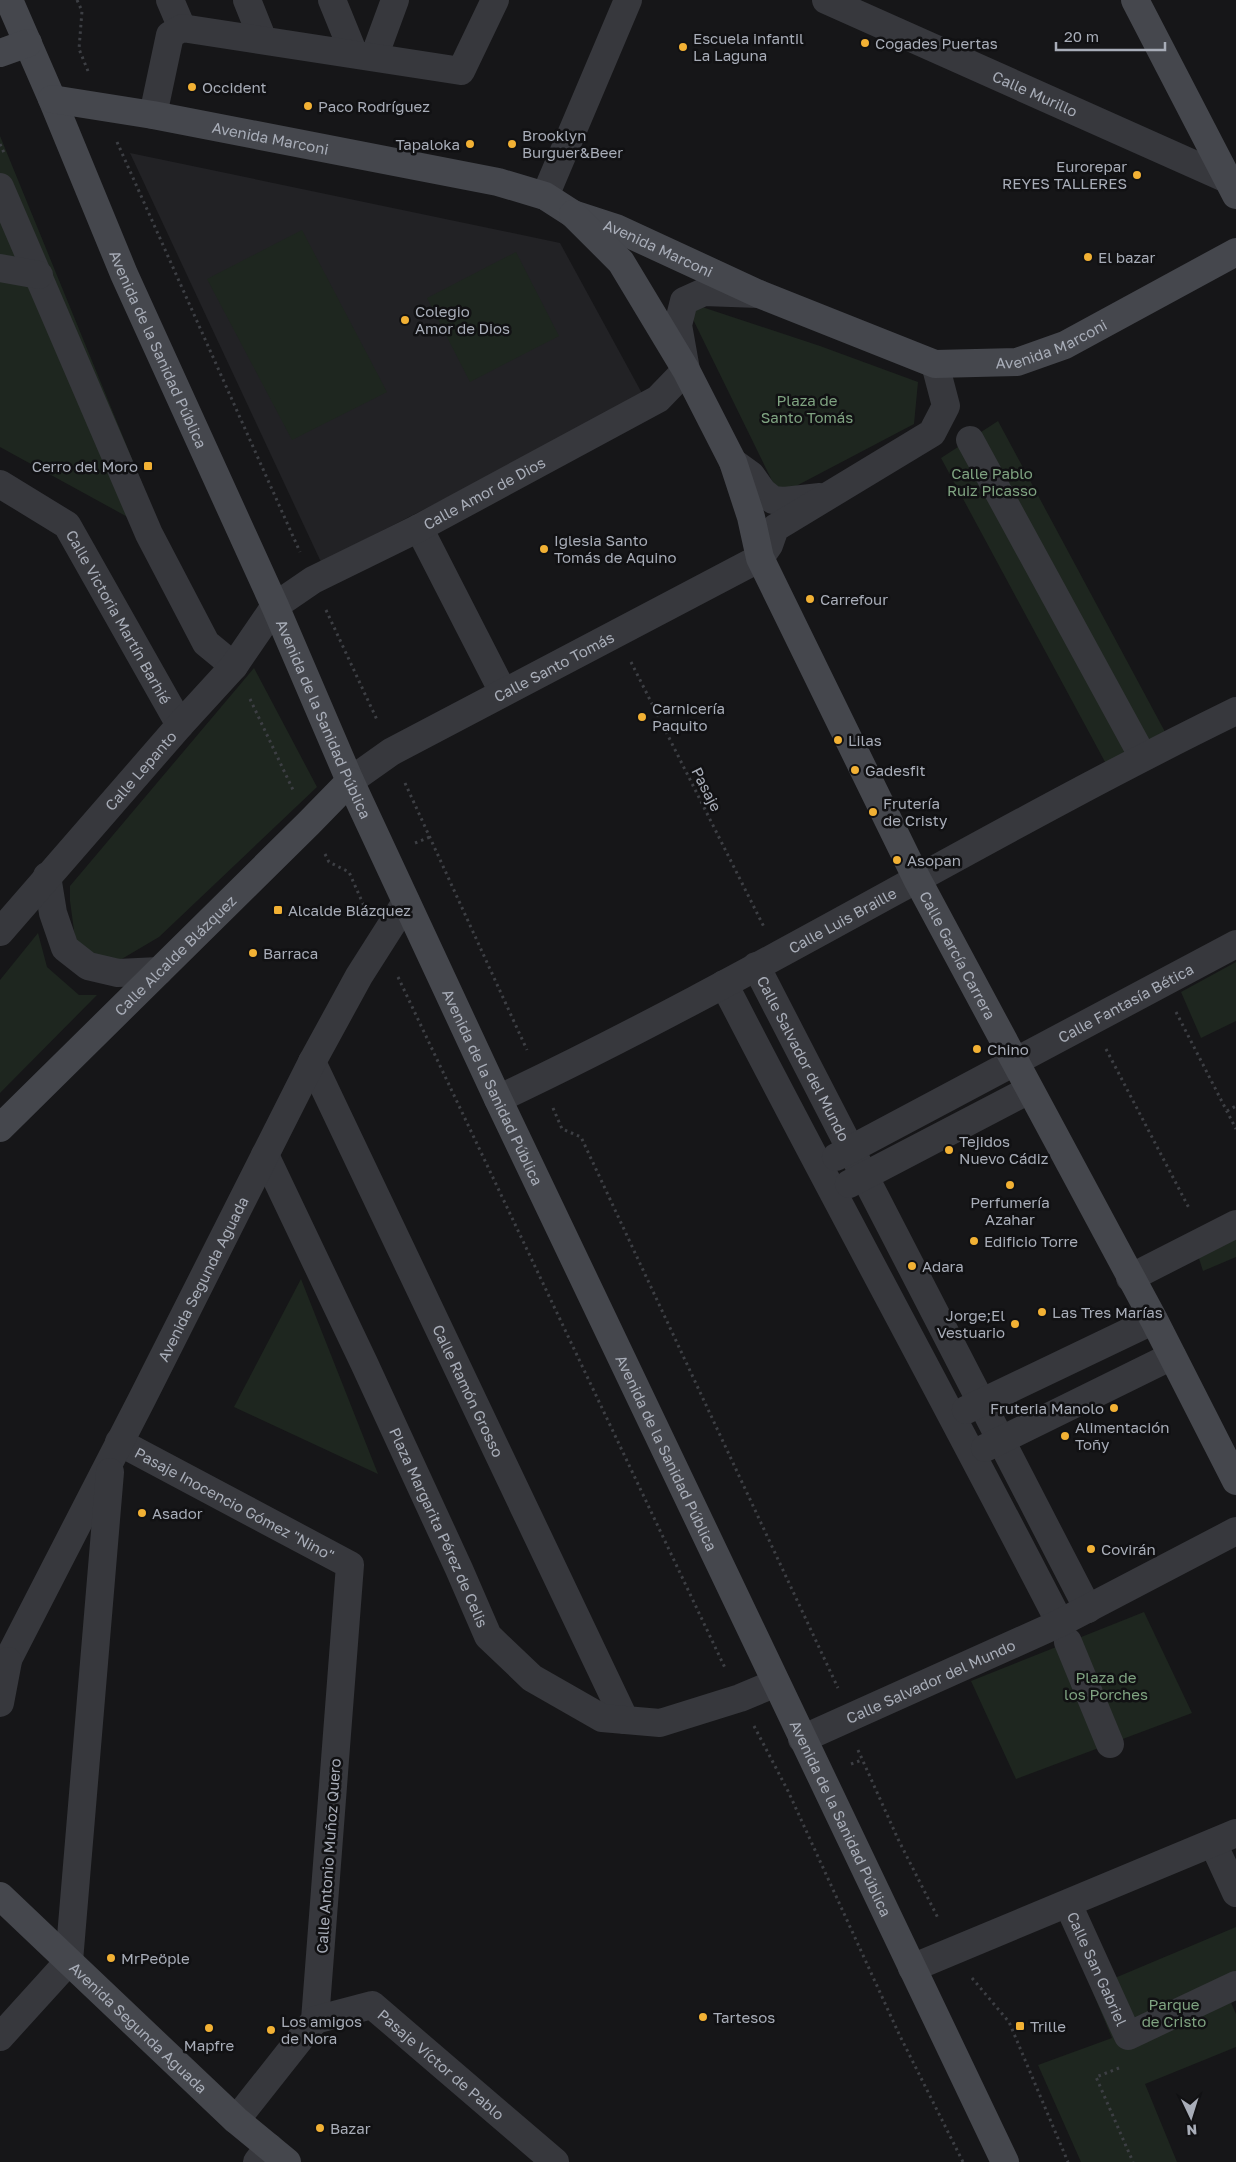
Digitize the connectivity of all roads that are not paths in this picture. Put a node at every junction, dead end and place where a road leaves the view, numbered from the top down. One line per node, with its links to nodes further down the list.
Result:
1 (8, 0): 12 (street, Avenida de la Sanidad Pública)
2 (170, 0): 10 (street)
3 (247, 0): 11 (street)
4 (332, 0): 14 (street)
5 (395, 0): 14 (street)
6 (495, 0): 14 (street)
7 (628, 0): 19 (street)
8 (826, 0): 18 (street, Calle Murillo)
9 (1135, 0): 18 (street)
10 (182, 28): 11 (street); 16 (street)
11 (263, 40): 14 (street)
12 (28, 44): 13 (street); 15 (street, Avenida de la Sanidad Pública)
13 (0, 53)
14 (364, 56)
15 (52, 99): 16 (street, Avenida Marconi); 33 (street, Avenida de la Sanidad Pública)
16 (154, 115): 19 (street, Avenida Marconi)
17 (0, 187): 23 (street)
18 (1232, 187)
19 (545, 196): 20 (street, Avenida Marconi)
20 (573, 214): 24 (street, Avenida Marconi); 26 (street)
21 (1236, 252): 25 (street, Avenida Marconi)
22 (0, 268): 23 (street)
23 (39, 275): 34 (street)
24 (759, 294): 25 (street, Avenida Marconi); 26 (street)
25 (935, 364): 30 (street)
26 (686, 370): 28 (street); 31 (street, Calle Amor de Dios)
27 (970, 440): 38 (street)
28 (733, 462): 30 (street); 32 (street)
29 (0, 484): 37 (street, Calle Victoria Martín Barhié)
30 (825, 497): 32 (street)
31 (419, 528): 33 (street, Calle Amor de Dios); 35 (street)
32 (760, 558): 35 (street, Calle Santo Tomás); 41 (street, Calle García Carrera)
33 (275, 606): 34 (street, Calle Lepanto); 39 (street, Avenida de la Sanidad Pública)
34 (234, 666): 37 (street, Calle Lepanto)
35 (503, 692): 39 (street, Calle Santo Tomás)
36 (1236, 711): 38 (street, Calle Luis Braille)
37 (180, 725): 40 (street, Calle Lepanto)
38 (1143, 757): 41 (street, Calle Luis Braille)
39 (350, 781): 42 (street, Avenida de la Sanidad Pública); 46 (street, Calle Alcalde Blázquez)
40 (47, 876): 43 (street, Calle Lepanto); 46 (street)
41 (917, 879): 45 (street, Calle Luis Braille); 49 (street, Calle García Carrera)
42 (406, 902): 48 (street, Avenida Segunda Aguada); 51 (street, Avenida de la Sanidad Pública)
43 (0, 932)
44 (1236, 944): 49 (street, Calle Fantasía Bética)
45 (767, 960): 47 (street, Calle Luis Braille); 53 (street, Calle Salvador del Mundo)
46 (159, 971): 52 (street, Calle Alcalde Blázquez)
47 (724, 984): 51 (street, Calle Luis Braille); 55 (street)
48 (312, 1062): 54 (street, Avenida Segunda Aguada); 75 (street, Calle Ramón Grosso)
49 (1014, 1063): 50 (street, Calle García Carrera); 53 (street, Calle Salvador del Mundo)
50 (1029, 1090): 56 (street); 59 (street, Calle García Carrera)
51 (498, 1099): 73 (street, Avenida de la Sanidad Pública)
52 (0, 1128)
53 (851, 1149): 55 (street, Calle Salvador del Mundo); 56 (street, Calle Salvador del Mundo)
54 (265, 1154): 65 (street, Avenida Segunda Aguada); 75 (street, Plaza Margarita Pérez de Celis)
55 (818, 1167): 57 (street)
56 (864, 1176): 57 (street); 62 (street, Calle Salvador del Mundo)
57 (832, 1193): 63 (street)
58 (1236, 1224): 59 (street)
59 (1130, 1278): 60 (street, Calle García Carrera)
60 (1154, 1320): 61 (street, Calle García Carrera); 62 (street)
61 (1172, 1356): 64 (street); 67 (street, Calle García Carrera)
62 (982, 1402): 63 (street); 64 (street, Calle Salvador del Mundo)
63 (952, 1416): 66 (street)
64 (1001, 1440): 66 (street); 70 (street, Calle Salvador del Mundo)
65 (115, 1450): 69 (street, Pasaje Inocencio Gómez "Nino"); 72 (street, Avenida Segunda Aguada); 82 (street)
66 (973, 1454): 71 (street)
67 (1236, 1481)
68 (1236, 1531): 70 (street, Calle Salvador del Mundo)
69 (350, 1565): 85 (street, Calle Antonio Muñoz Quero)
70 (1088, 1608): 71 (street, Calle Salvador del Mundo)
71 (1064, 1633): 76 (street, Calle Salvador del Mundo); 77 (street)
72 (4, 1668): 74 (street, Avenida Segunda Aguada)
73 (776, 1683): 75 (street, Plaza Margarita Pérez de Celis); 76 (street, Avenida de la Sanidad Pública)
74 (0, 1703)
75 (625, 1720)
76 (802, 1739): 83 (street, Avenida de la Sanidad Pública)
77 (1110, 1744)
78 (1224, 1838): 80 (street, Calle San Gabriel); 81 (street, Calle San Gabriel)
79 (1, 1893): 82 (street, Avenida Segunda Aguada)
80 (1236, 1893)
81 (1068, 1904): 83 (street, Calle San Gabriel); 84 (street, Calle San Gabriel)
82 (69, 1961): 86 (street); 87 (street, Avenida Segunda Aguada)
83 (912, 1968): 90 (street, Avenida de la Sanidad Pública)
84 (1236, 1985)
85 (315, 2020): 87 (street); 89 (street, Pasaje Víctor de Pablo)
86 (0, 2036)
87 (236, 2120): 88 (street, Avenida Segunda Aguada)
88 (271, 2157)
89 (555, 2162)
90 (1004, 2162)

